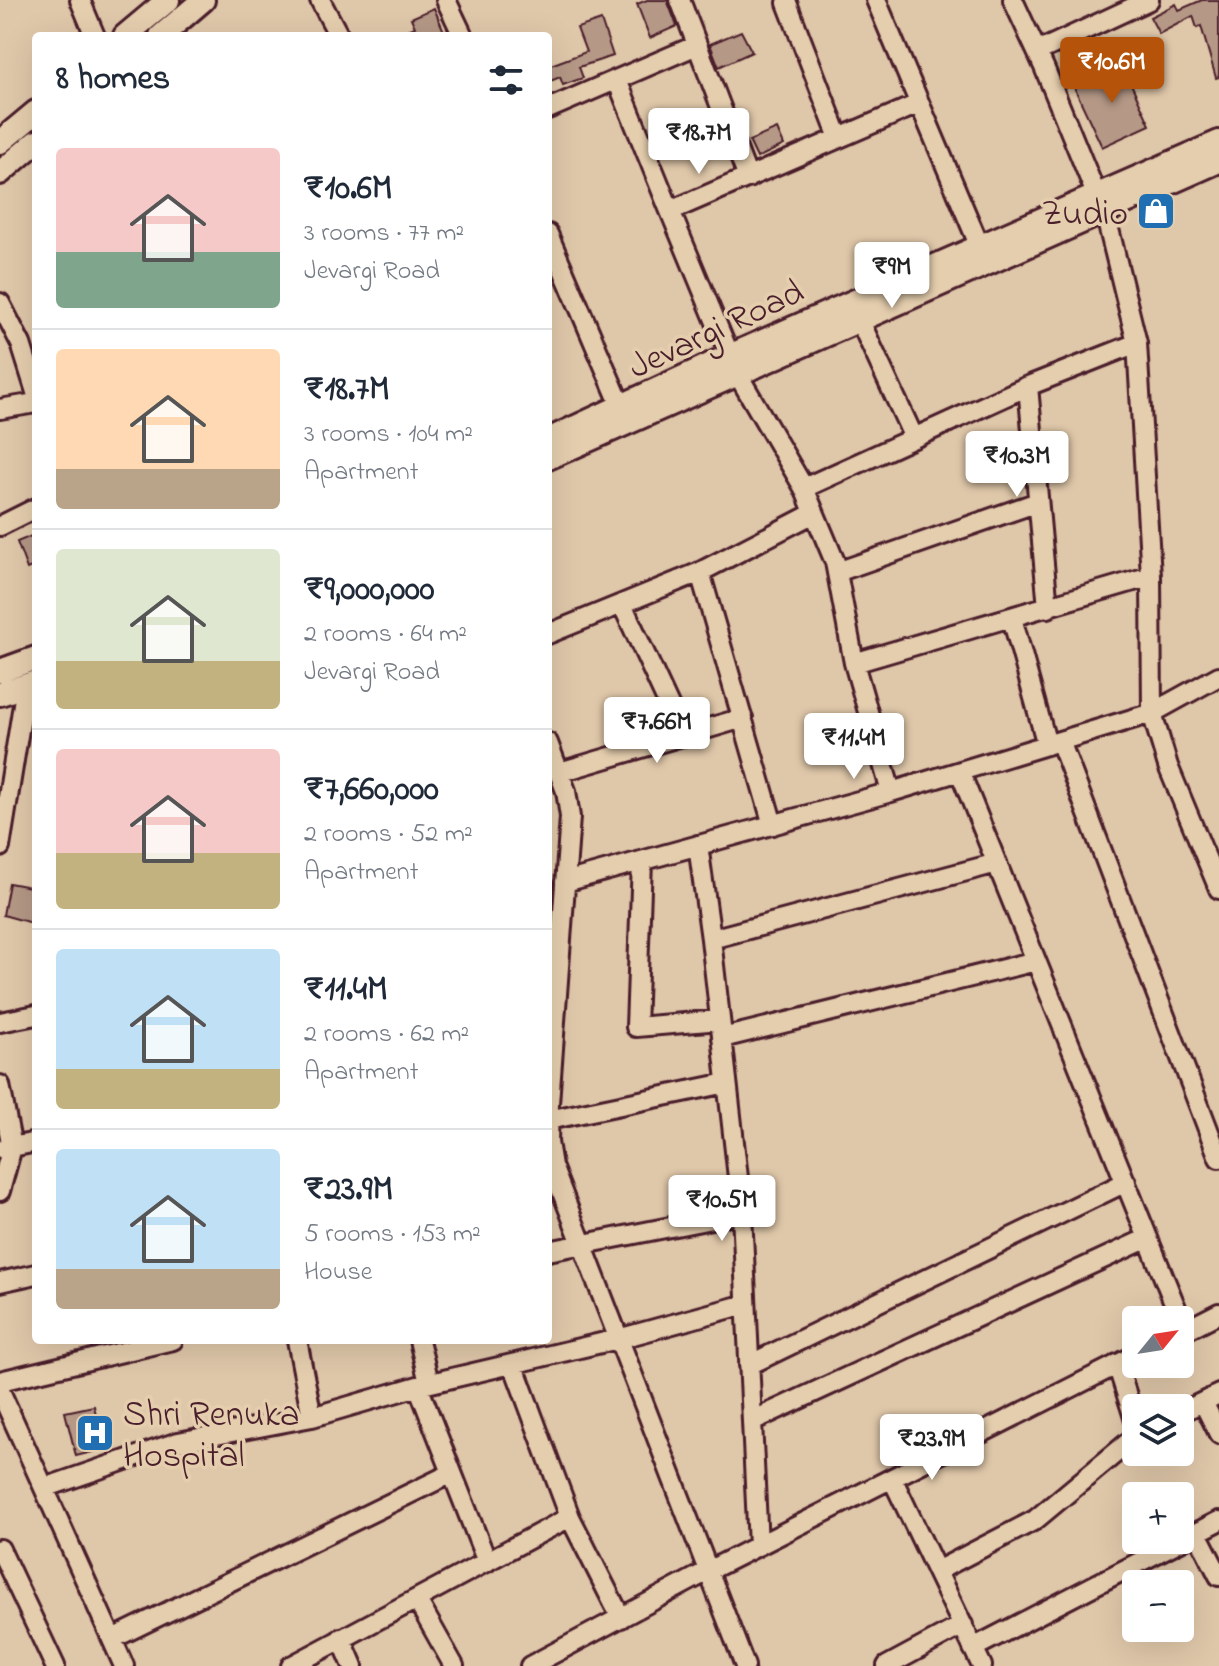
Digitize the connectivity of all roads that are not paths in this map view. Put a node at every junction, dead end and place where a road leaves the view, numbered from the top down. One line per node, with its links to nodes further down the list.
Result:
1 (80, 0): 11 (street)
2 (168, 0): 12 (main road)
3 (203, 0): 13 (main road)
4 (320, 0): 14 (street)
5 (680, 0): 16 (street)
6 (876, 0): 19 (street)
7 (1013, 0): 17 (street)
8 (1149, 0): 17 (street)
9 (790, 1): 22 (street)
10 (454, 2): 15 (street)
11 (93, 32)
12 (130, 32)
13 (171, 32)
14 (337, 32)
15 (462, 32)
16 (697, 45): 18 (street); 28 (street)
17 (1037, 52): 29 (street)
18 (617, 80): 20 (street); 30 (street)
19 (918, 104): 22 (street); 32 (street)
20 (552, 107)
21 (32, 115): 23 (main road)
22 (839, 138): 28 (street)
23 (0, 142)
24 (1219, 142): 29 (main road, Jevargi Road)
25 (32, 145): 27 (main road)
26 (1219, 161): 29 (main road)
27 (0, 173)
28 (748, 178): 30 (street)
29 (1100, 205): 32 (main road, Jevargi Road); 34 (main road); 36 (street)
30 (670, 211): 38 (street)
31 (552, 243): 41 (street)
32 (980, 247): 38 (main road, Jevargi Road)
33 (0, 303): 35 (street)
34 (859, 319): 38 (main road); 44 (street)
35 (28, 338): 37 (street)
36 (1137, 343): 39 (street); 53 (street)
37 (32, 365)
38 (733, 365): 41 (main road, Jevargi Road); 45 (main road); 46 (street)
39 (1028, 386): 44 (street); 47 (street)
40 (32, 404): 42 (street)
41 (622, 408): 43 (main road, Jevargi Road)
42 (0, 409)
43 (552, 438)
44 (914, 438): 46 (street)
45 (552, 456)
46 (804, 488): 49 (street)
47 (1038, 502): 52 (street); 55 (street)
48 (32, 511): 50 (street)
49 (814, 513): 51 (street); 52 (street)
50 (0, 526)
51 (700, 572): 54 (street); 65 (street)
52 (837, 572): 59 (street)
53 (1151, 576): 55 (street); 64 (street)
54 (622, 604): 57 (street); 66 (street)
55 (1048, 608): 56 (street)
56 (1012, 618): 59 (street); 67 (street)
57 (552, 632)
58 (32, 659): 60 (main road)
59 (854, 663): 71 (street)
60 (0, 671)
61 (1219, 676): 64 (street)
62 (31, 684): 63 (main road); 74 (street)
63 (0, 694)
64 (1152, 713): 67 (street); 78 (street)
65 (743, 718): 66 (street); 72 (street)
66 (683, 736): 69 (street)
67 (1053, 743): 70 (street); 90 (street)
68 (552, 753): 69 (street)
69 (560, 772): 77 (street)
70 (960, 772): 71 (street); 76 (street)
71 (891, 792): 72 (street)
72 (773, 825): 73 (street)
73 (698, 845): 75 (street); 79 (street)
74 (0, 847)
75 (642, 861): 77 (street); 84 (street)
76 (997, 863): 79 (street); 80 (street)
77 (565, 882): 81 (street)
78 (1219, 889)
79 (711, 939): 84 (street)
80 (1036, 961): 84 (street); 92 (street)
81 (552, 1014)
82 (32, 1016): 83 (street)
83 (0, 1022)
84 (721, 1029): 85 (street)
85 (727, 1083): 87 (street); 94 (street)
86 (0, 1085): 89 (street)
87 (552, 1119)
88 (32, 1143): 89 (street)
89 (6, 1149): 93 (street)
90 (1219, 1158)
91 (552, 1164): 96 (street)
92 (1126, 1182): 95 (street); 111 (street)
93 (0, 1191)
94 (742, 1213): 96 (street); 100 (street)
95 (1148, 1238): 101 (street); 118 (street)
96 (580, 1244): 97 (street); 104 (street)
97 (552, 1250)
98 (32, 1275): 99 (street)
99 (0, 1282)
100 (746, 1304): 104 (street); 111 (street)
101 (1174, 1306)
102 (1219, 1313): 103 (street)
103 (1194, 1326)
104 (618, 1339): 109 (street); 130 (street)
105 (156, 1344): 112 (street)
106 (298, 1344): 117 (street)
107 (419, 1344): 113 (street)
108 (1122, 1362): 110 (street)
109 (513, 1364): 113 (street); 124 (street)
110 (1117, 1364): 115 (street); 122 (street)
111 (749, 1365): 118 (street)
112 (0, 1381)
113 (423, 1385): 117 (street); 121 (street)
114 (0, 1391): 123 (street)
115 (1126, 1394)
116 (1211, 1398): 119 (street)
117 (312, 1417): 123 (street)
118 (752, 1421): 127 (street)
119 (1219, 1434)
120 (1122, 1447): 131 (street)
121 (452, 1473): 129 (street); 137 (street)
122 (892, 1478): 127 (street); 131 (street)
123 (44, 1488): 137 (street)
124 (570, 1517): 129 (street); 134 (street)
125 (1219, 1521): 126 (street)
126 (1197, 1533): 132 (street); 138 (street)
127 (758, 1546): 130 (street)
128 (0, 1549): 140 (street)
129 (487, 1562): 133 (street)
130 (708, 1571): 134 (street); 146 (street)
131 (937, 1571): 135 (street)
132 (1219, 1576)
133 (417, 1600): 136 (street); 144 (street)
134 (621, 1618): 139 (street)
135 (963, 1625): 138 (street); 147 (street)
136 (341, 1638): 142 (street); 143 (street)
137 (112, 1639): 141 (street)
138 (973, 1648): 148 (street)
139 (565, 1658): 145 (street)
140 (55, 1666)
141 (124, 1666)
142 (291, 1666)
143 (353, 1666)
144 (454, 1666)
145 (530, 1666)
146 (745, 1666)
147 (887, 1666)
148 (982, 1666)

